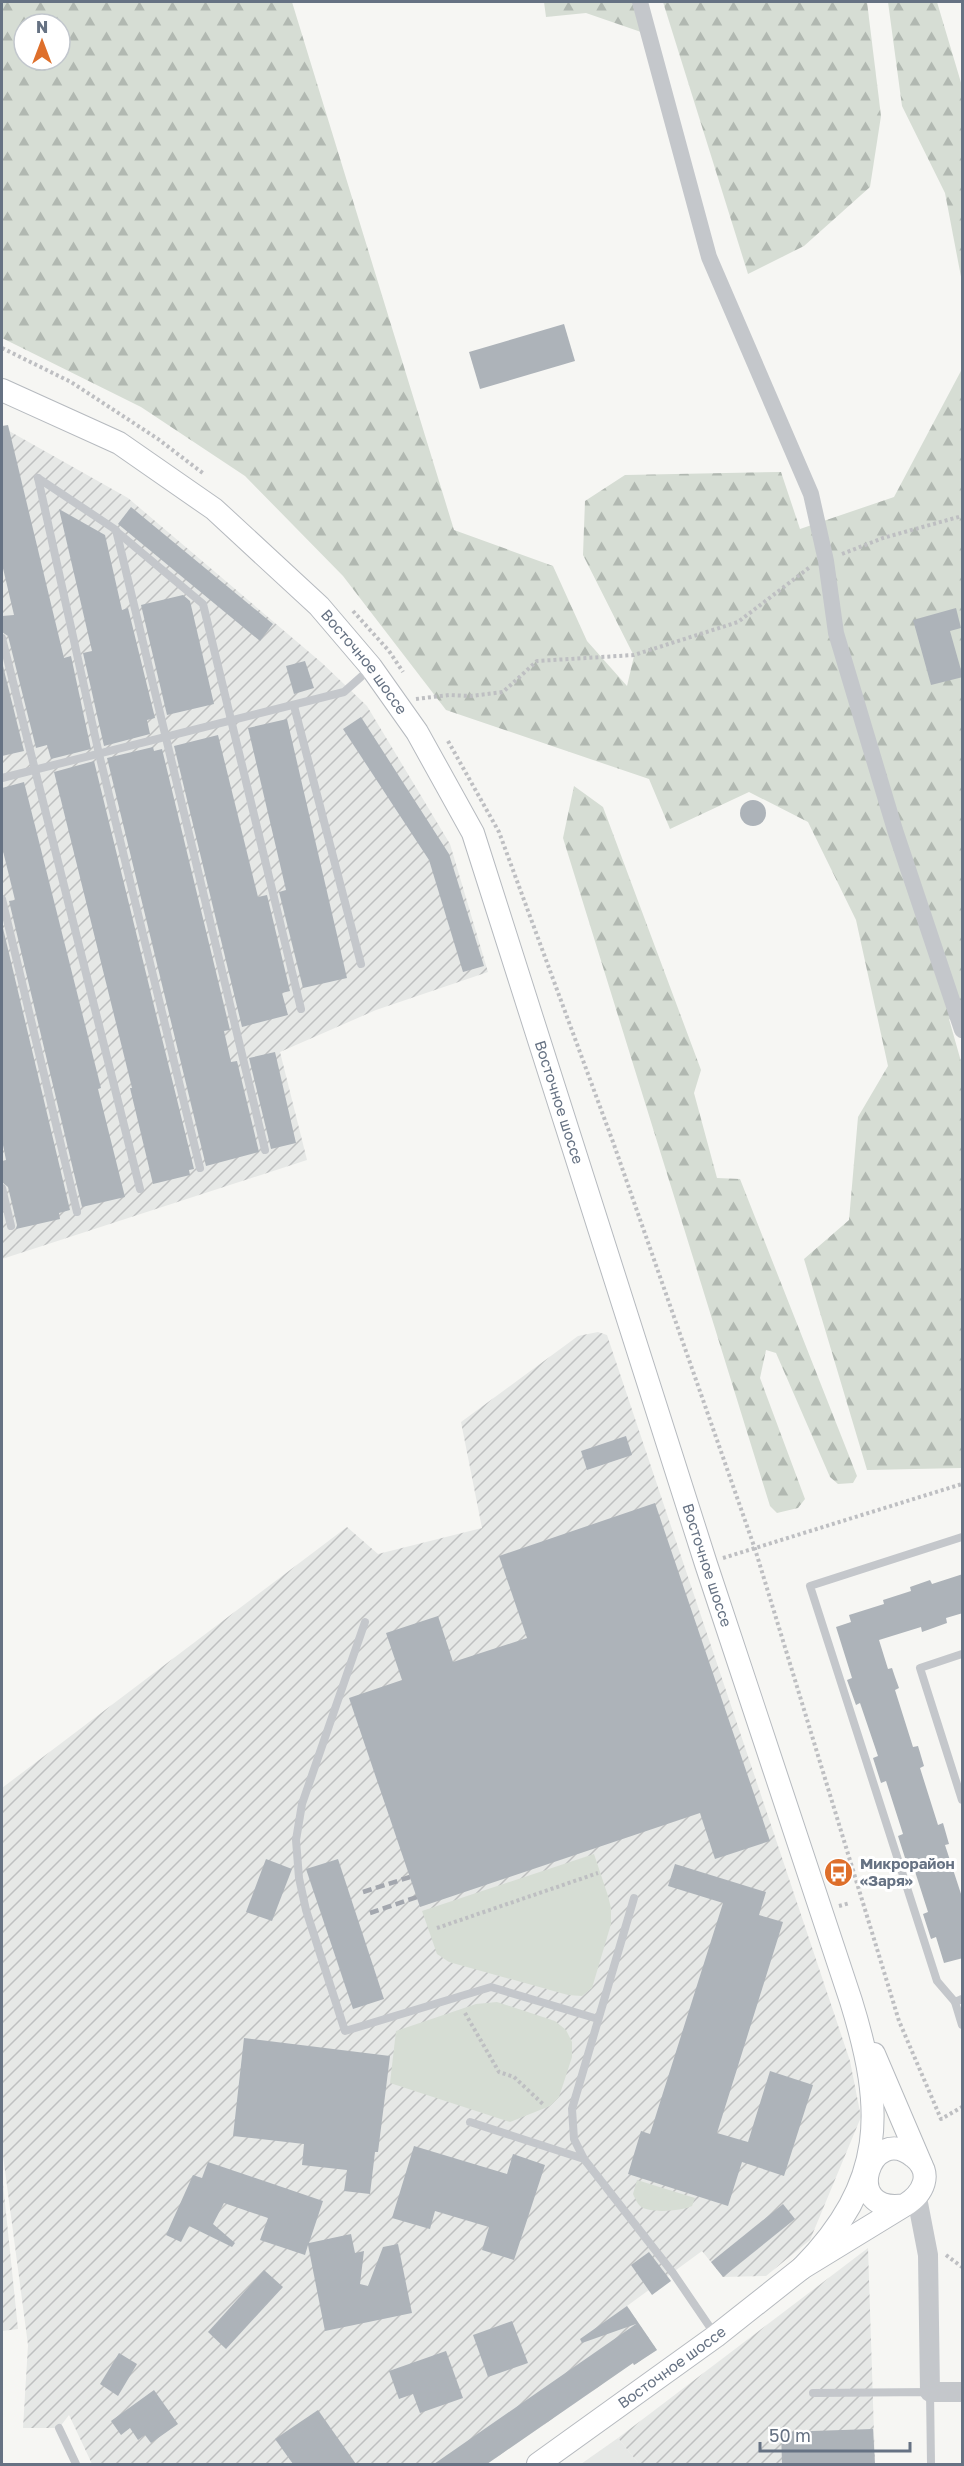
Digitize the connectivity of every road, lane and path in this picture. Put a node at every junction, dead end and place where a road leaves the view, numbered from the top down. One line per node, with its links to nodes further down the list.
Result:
1 (640, 2): 5 (street)
2 (2, 390): 7 (main road, Восточное шоссе)
3 (963, 516): 5 (path)
4 (116, 530): 10 (lane); 11 (lane); 12 (lane)
5 (826, 561): 8 (path); 18 (street)
6 (2, 638): 13 (lane)
7 (371, 667): 9 (lane); 27 (main road, Восточное шоссе)
8 (419, 698)
9 (294, 706): 10 (lane); 16 (lane)
10 (232, 720): 11 (lane); 17 (lane)
11 (165, 737): 12 (lane); 19 (lane)
12 (99, 753): 13 (lane); 20 (lane)
13 (34, 769): 14 (lane); 22 (lane)
14 (2, 778)
15 (2, 899): 23 (lane)
16 (361, 964)
17 (301, 1009)
18 (963, 1029)
19 (265, 1150)
20 (200, 1168)
21 (2, 1188): 24 (lane)
22 (140, 1189)
23 (77, 1212)
24 (11, 1226)
25 (963, 1484): 27 (path)
26 (963, 1537): 34 (lane)
27 (706, 1564): 35 (main road, Восточное шоссе)
28 (365, 1622): 37 (lane)
29 (963, 1654): 30 (lane)
30 (963, 1800)
31 (598, 1873): 33 (path)
32 (634, 1898): 37 (lane)
33 (437, 1928)
34 (959, 2000): 38 (lane)
35 (851, 2001): 44 (main road, Восточное шоссе); 45 (main road, Восточное шоссе)
36 (465, 2013): 39 (path)
37 (598, 2019): 43 (lane)
38 (963, 2025)
39 (544, 2105)
40 (963, 2108): 41 (path)
41 (941, 2119)
42 (470, 2122): 43 (lane)
43 (584, 2159): 50 (lane)
44 (868, 2167): 45 (main road); 46 (main road); 49 (main road, Восточное шоссе)
45 (923, 2171): 46 (main road)
46 (911, 2202): 49 (main road, Восточное шоссе); 51 (street)
47 (945, 2255): 48 (path)
48 (963, 2267)
49 (802, 2268): 50 (main road, Восточное шоссе)
50 (717, 2336): 55 (main road, Восточное шоссе)
51 (930, 2392): 52 (street); 53 (lane); 57 (lane)
52 (963, 2392)
53 (813, 2393)
54 (59, 2428): 56 (lane)
55 (546, 2462)
56 (76, 2464)
57 (931, 2464)

